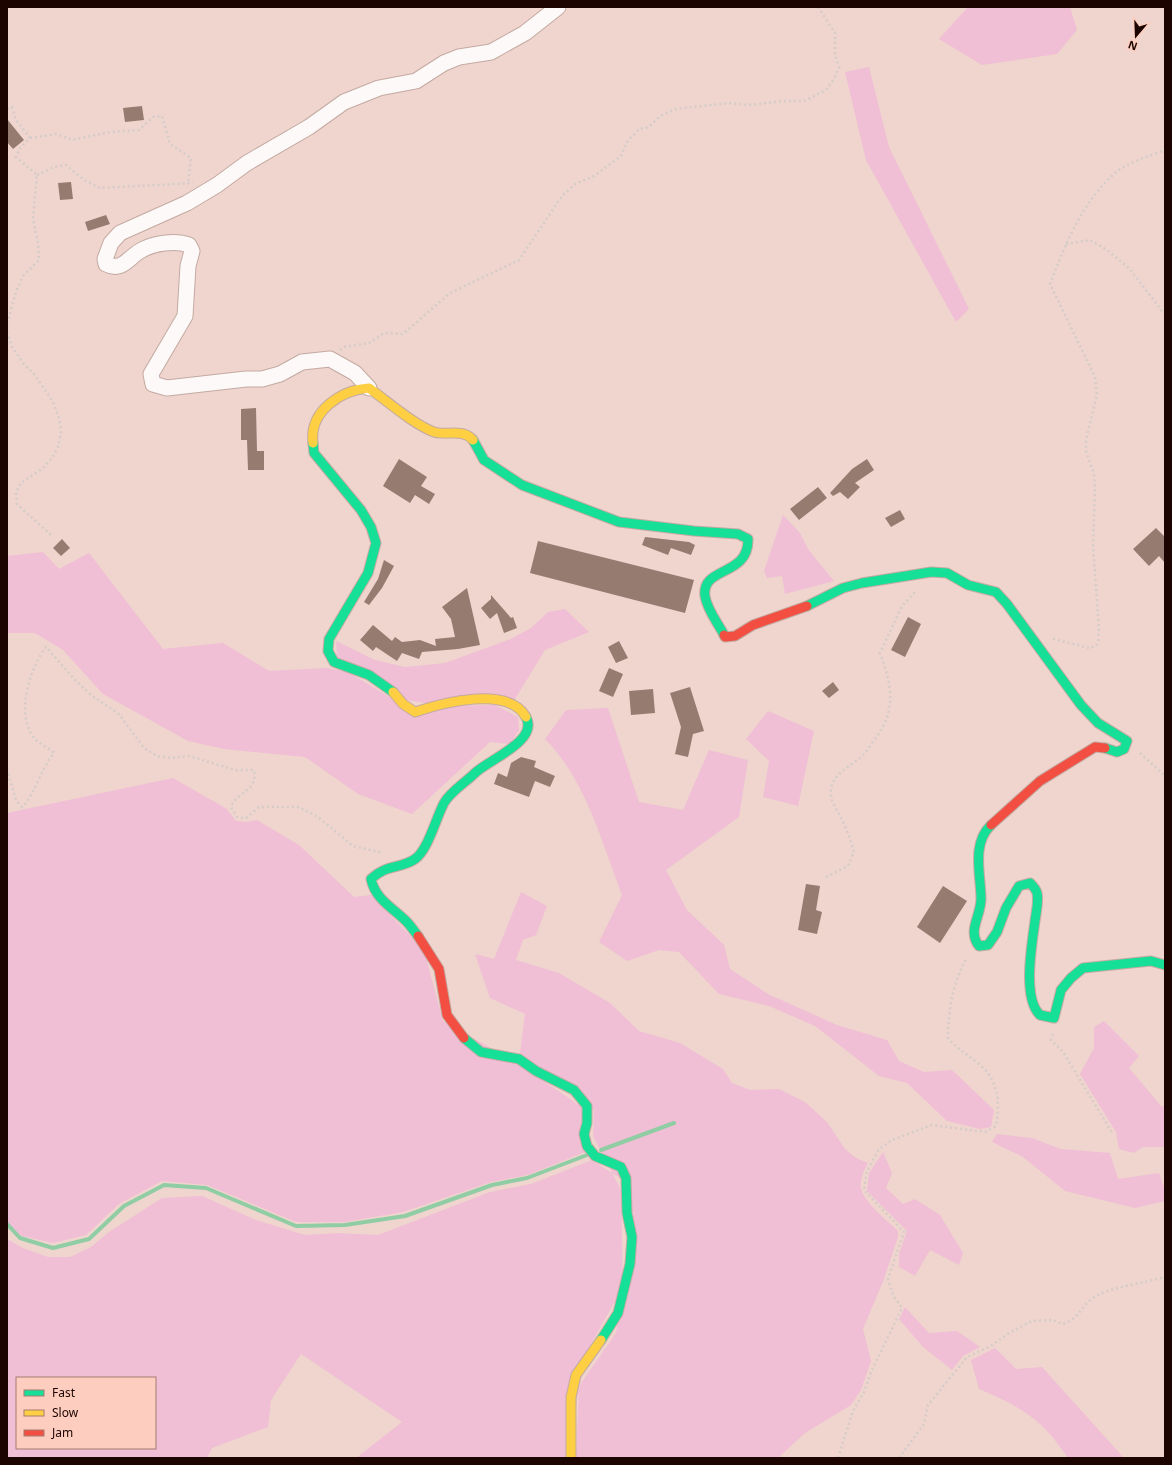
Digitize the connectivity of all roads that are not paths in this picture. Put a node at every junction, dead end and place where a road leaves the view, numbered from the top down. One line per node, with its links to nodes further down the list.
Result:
1 (558, 7): 2 (street)
2 (369, 388): 3 (street); 4 (street)
3 (1165, 965)
4 (571, 1458)

